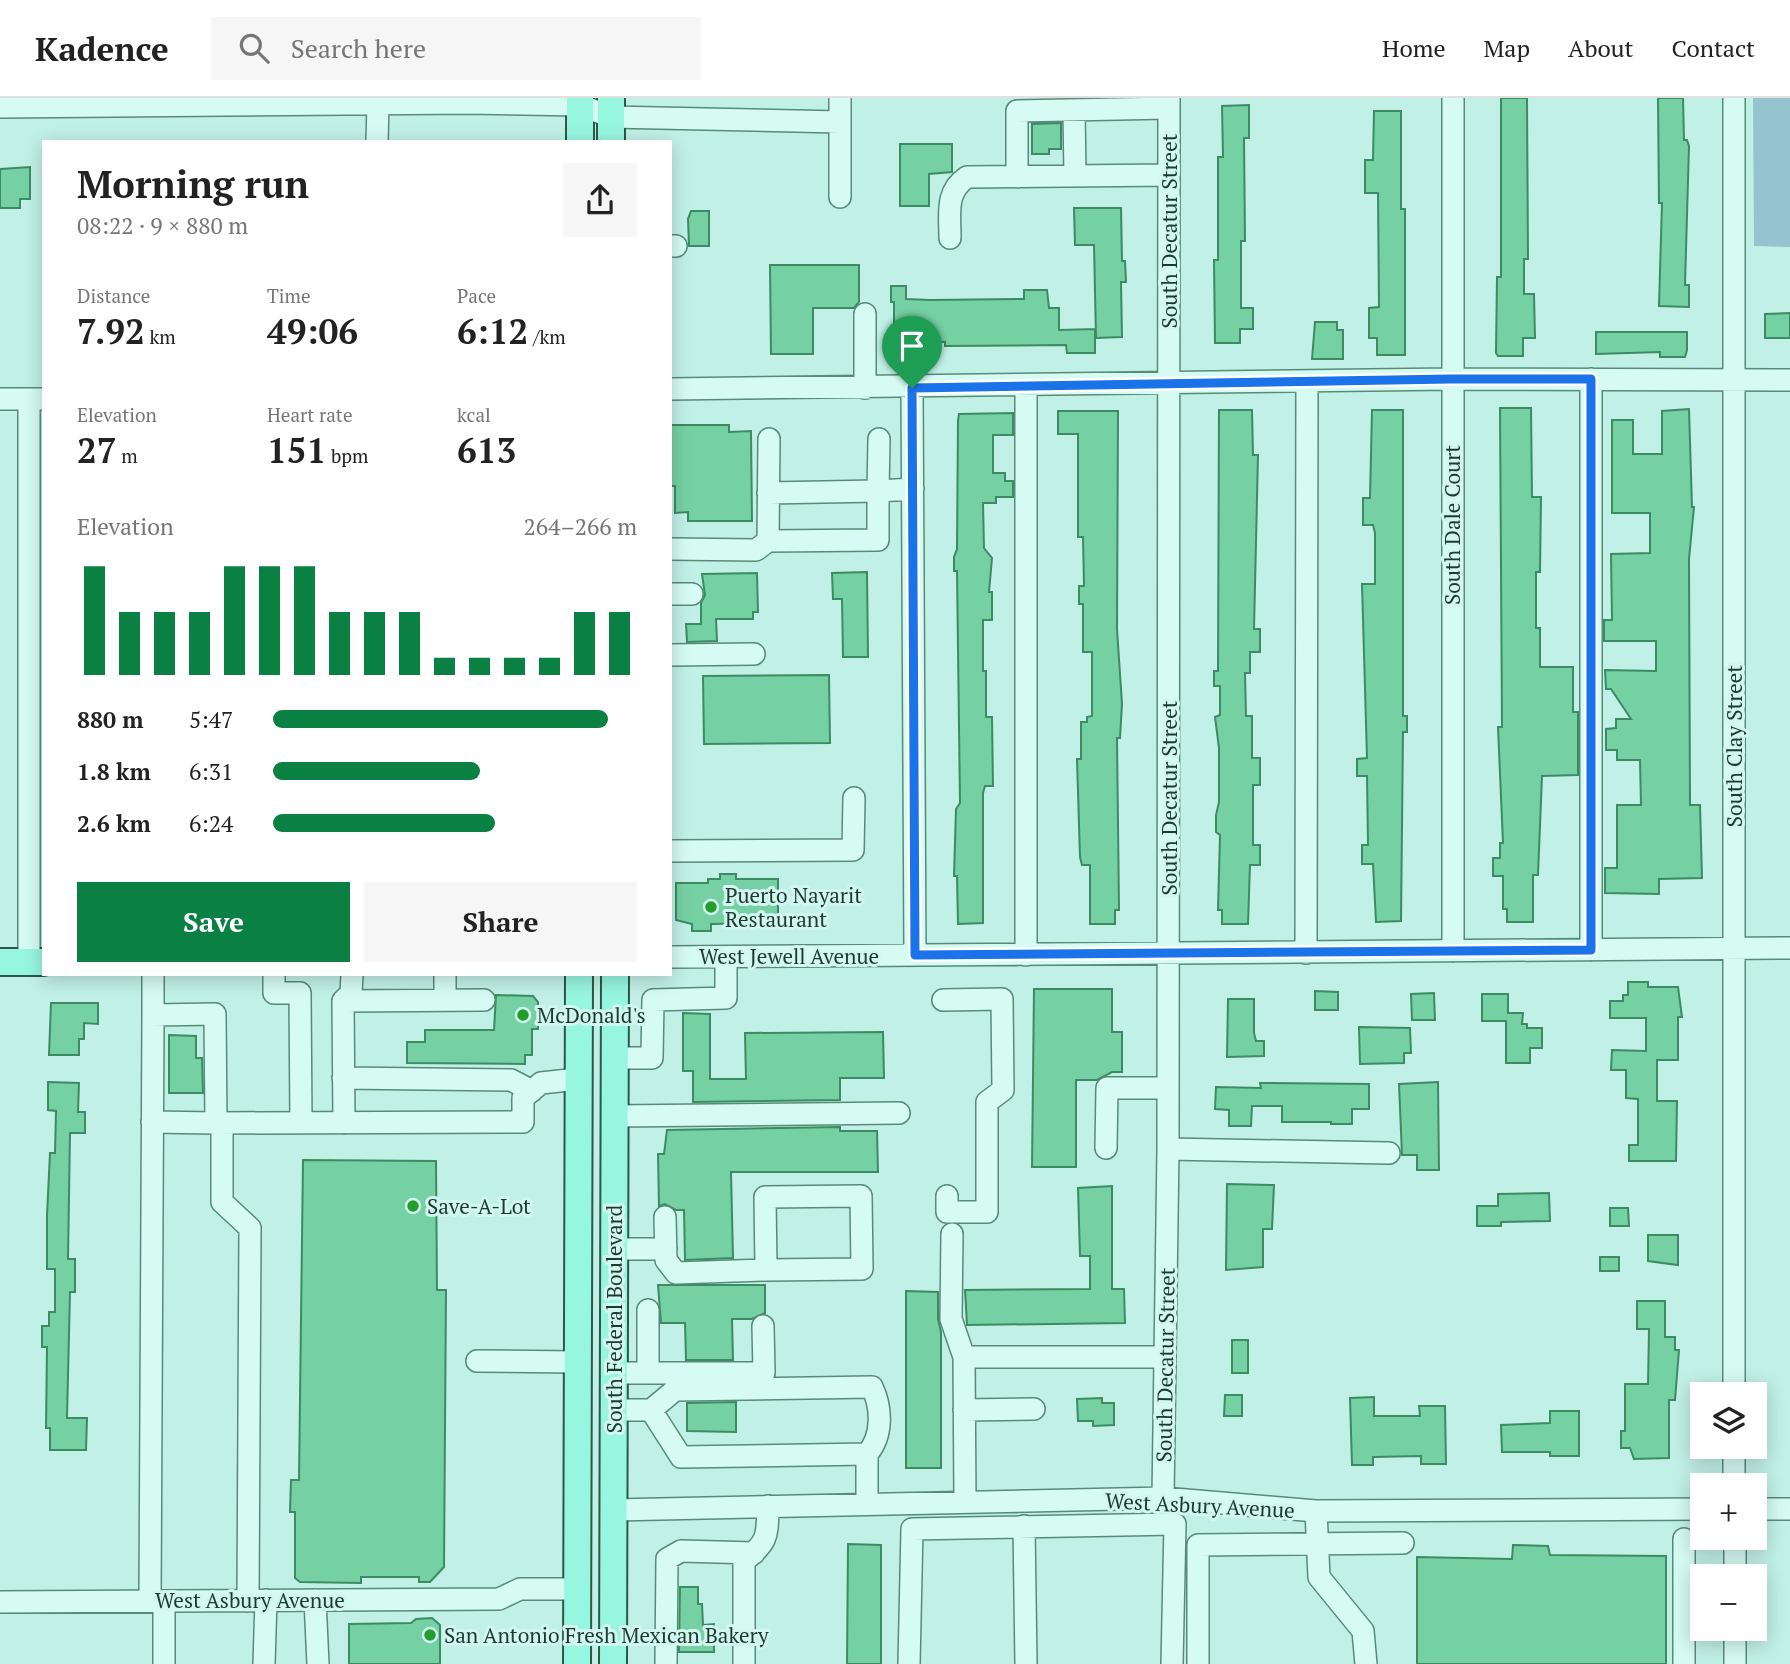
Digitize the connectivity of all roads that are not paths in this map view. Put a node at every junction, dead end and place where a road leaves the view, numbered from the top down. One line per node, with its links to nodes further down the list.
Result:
1 (840, 98): 13 (street)
2 (1453, 98): 22 (street, South Dale Court)
3 (1734, 98): 24 (street, South Clay Street)
4 (469, 100): 6 (street); 7 (street)
5 (317, 101): 9 (street); 10 (street)
6 (442, 101): 9 (street)
7 (580, 102): 12 (street); 15 (main road)
8 (1169, 103): 11 (street); 16 (street, South Decatur Street)
9 (378, 104): 14 (street)
10 (0, 107)
11 (1074, 110): 17 (street); 18 (street)
12 (611, 119): 13 (street)
13 (840, 122): 19 (street)
14 (377, 140)
15 (580, 140)
16 (1169, 175): 17 (street); 27 (street, South Decatur Street)
17 (1075, 176): 18 (street)
18 (1017, 177): 20 (street)
19 (839, 197)
20 (950, 238)
21 (865, 314): 29 (street)
22 (1451, 379): 23 (street); 26 (street); 50 (street, South Dale Court)
23 (1591, 379): 24 (street); 49 (street)
24 (1734, 380): 25 (street); 48 (street, South Clay Street)
25 (1790, 380)
26 (1307, 381): 27 (street); 51 (street)
27 (1170, 383): 28 (street); 52 (street, South Decatur Street)
28 (1026, 386): 30 (street); 54 (street)
29 (865, 388): 30 (street); 31 (street)
30 (912, 388): 36 (street)
31 (672, 389)
32 (0, 399): 33 (street)
33 (36, 399): 58 (street)
34 (769, 439): 38 (street)
35 (879, 439): 37 (street)
36 (913, 489): 37 (street); 53 (street)
37 (878, 491): 38 (street); 39 (street)
38 (768, 494): 39 (street)
39 (768, 541): 40 (street)
40 (672, 548)
41 (672, 594): 42 (street)
42 (692, 594)
43 (754, 654): 44 (street)
44 (672, 655)
45 (854, 798): 46 (street)
46 (672, 851)
47 (1790, 948): 48 (street, West Jewell Avenue)
48 (1734, 949): 49 (street, West Jewell Avenue); 98 (street, South Clay Street)
49 (1591, 950): 50 (street, West Jewell Avenue)
50 (1454, 951): 51 (street, West Jewell Avenue)
51 (1306, 953): 52 (street, West Jewell Avenue)
52 (1169, 954): 54 (street, West Jewell Avenue); 73 (street, South Decatur Street)
53 (915, 955): 54 (street, West Jewell Avenue); 56 (street, West Jewell Avenue)
54 (1026, 955)
55 (672, 957): 56 (street, West Jewell Avenue)
56 (726, 957): 70 (street)
57 (0, 962): 58 (main road)
58 (36, 962)
59 (153, 976): 69 (street)
60 (274, 976): 79 (street)
61 (352, 976): 68 (street)
62 (445, 976): 65 (street)
63 (579, 976): 72 (main road, South Federal Boulevard)
64 (615, 976): 70 (main road, South Federal Boulevard)
65 (445, 1000): 66 (street); 68 (street)
66 (484, 1000)
67 (943, 1000): 84 (street)
68 (343, 1001): 71 (street)
69 (153, 1015): 77 (street); 78 (street)
70 (614, 1058): 76 (main road, South Federal Boulevard)
71 (343, 1078): 74 (street); 80 (street)
72 (578, 1079): 74 (street); 95 (main road, South Federal Boulevard)
73 (1168, 1088): 81 (street); 82 (street, South Decatur Street)
74 (532, 1091): 80 (street)
75 (899, 1113): 76 (street)
76 (614, 1116): 87 (main road, South Federal Boulevard)
77 (152, 1122): 78 (street); 121 (street)
78 (219, 1123): 79 (street); 119 (street)
79 (300, 1123): 80 (street)
80 (344, 1123)
81 (1106, 1148)
82 (1168, 1149): 83 (street); 93 (street, South Decatur Street)
83 (1389, 1153)
84 (947, 1196)
85 (665, 1217): 88 (street)
86 (952, 1234): 92 (street)
87 (614, 1249): 88 (street); 96 (main road, South Federal Boulevard)
88 (666, 1249): 89 (street)
89 (766, 1270): 89 (street)
90 (648, 1310): 97 (street)
91 (764, 1326): 97 (street)
92 (964, 1357): 93 (street); 102 (street)
93 (1166, 1357): 104 (street, South Decatur Street)
94 (477, 1361): 95 (street)
95 (577, 1362): 118 (main road, South Federal Boulevard)
96 (614, 1373): 97 (street); 100 (main road, South Federal Boulevard)
97 (648, 1373)
98 (1734, 1382)
99 (1034, 1409): 102 (street)
100 (614, 1410): 101 (street); 111 (main road, South Federal Boulevard)
101 (651, 1410): 103 (street); 103 (street)
102 (964, 1410): 105 (street)
103 (867, 1454): 106 (street)
104 (1163, 1498): 105 (street, West Asbury Avenue); 112 (street, West Asbury Avenue)
105 (965, 1502): 106 (street, West Asbury Avenue)
106 (867, 1503): 107 (street, West Asbury Avenue)
107 (768, 1506): 111 (street, West Asbury Avenue); 117 (street)
108 (1690, 1509): 112 (street, West Asbury Avenue)
109 (1767, 1509): 110 (street)
110 (1790, 1509)
111 (614, 1510): 128 (main road, South Federal Boulevard)
112 (1316, 1511): 116 (street)
113 (1024, 1526): 131 (street); 132 (street); 133 (street)
114 (1684, 1539): 136 (street)
115 (1404, 1543): 116 (street)
116 (1316, 1544): 134 (street); 135 (street)
117 (754, 1553): 129 (street); 130 (street)
118 (577, 1590): 120 (street, West Asbury Avenue); 127 (main road, South Federal Boulevard)
119 (257, 1600): 120 (street, West Asbury Avenue); 121 (street, West Asbury Avenue); 125 (street)
120 (315, 1600): 126 (street)
121 (157, 1601): 122 (street, West Asbury Avenue); 124 (street)
122 (0, 1602)
123 (1735, 1641): 137 (street)
124 (164, 1664)
125 (264, 1664)
126 (318, 1664)
127 (577, 1664)
128 (613, 1664)
129 (666, 1664)
130 (744, 1664)
131 (909, 1664)
132 (1026, 1664)
133 (1172, 1664)
134 (1198, 1664)
135 (1366, 1664)
136 (1684, 1664)
137 (1735, 1664)

